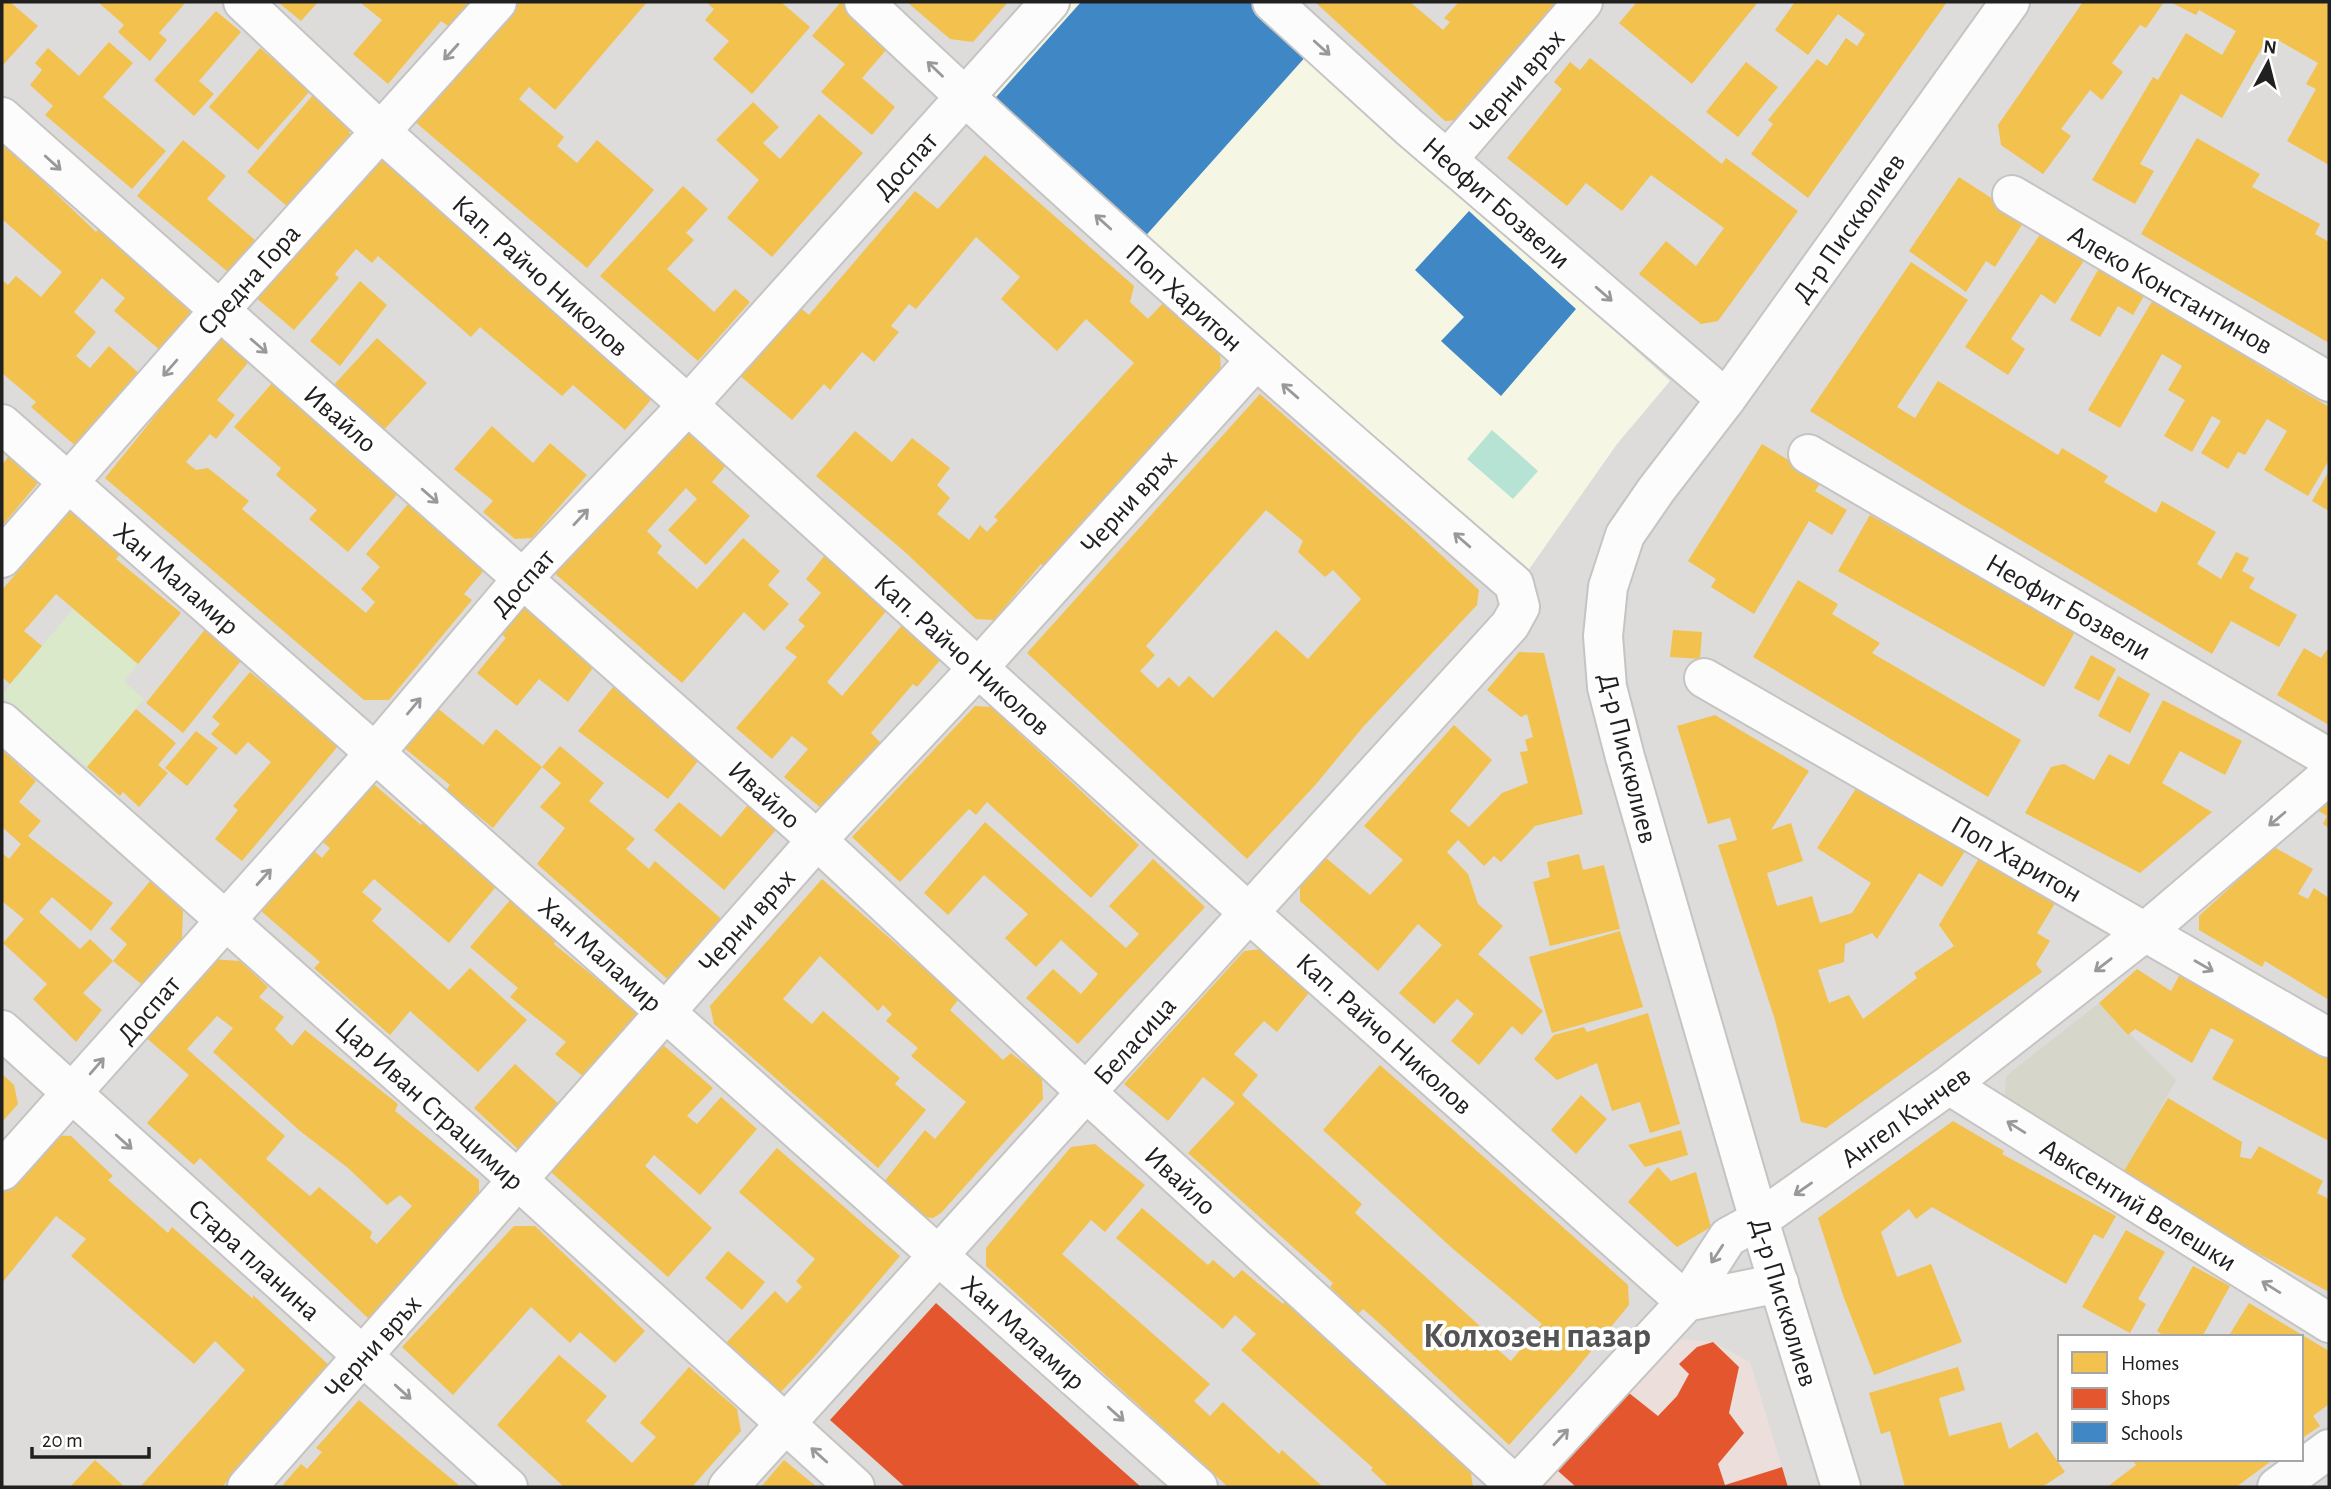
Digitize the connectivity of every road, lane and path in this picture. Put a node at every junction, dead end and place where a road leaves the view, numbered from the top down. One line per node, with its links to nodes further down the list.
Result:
1 (243, 2): 10 (street, Кап. Райчо Николов)
2 (497, 2): 10 (street, Средна Гора, one-way to 10)
3 (864, 2): 8 (street, Поп Харитон, one-way to 3)
4 (1050, 2): 8 (street, Доспат)
5 (1272, 2): 11 (street, Неофит Бозвели, one-way to 11)
6 (1583, 2): 11 (street, Черни връх)
7 (2010, 2): 16 (street, Д-р Пискюлиев)
8 (965, 98): 14 (street, Поп Харитон, one-way to 8); 17 (street, Доспат)
9 (2, 117): 13 (street, Ивайло, one-way to 13)
10 (380, 131): 13 (street, Средна Гора); 17 (street, Кап. Райчо Николов)
11 (1448, 159): 16 (street, Неофит Бозвели, one-way to 16)
12 (2012, 195): 15 (street, Алеко Константинов)
13 (219, 311): 20 (street, Средна Гора, one-way to 20); 22 (street, Ивайло, one-way to 22)
14 (1255, 361): 23 (street, Поп Харитон, one-way to 14); 24 (street, Черни връх)
15 (2329, 382)
16 (1726, 399): 42 (street, Д-р Пискюлиев)
17 (688, 405): 22 (street, Доспат, one-way to 17); 24 (street, Кап. Райчо Николов)
18 (2, 424): 20 (street, Хан Маламир)
19 (1808, 454): 28 (street, Неофит Бозвели)
20 (70, 483): 21 (street, Средна Гора); 27 (street, Хан Маламир)
21 (2, 558)
22 (523, 578): 27 (street, Доспат, one-way to 22); 30 (street, Ивайло)
23 (1514, 584): 31 (street, Беласица)
24 (979, 667): 30 (street, Черни връх); 31 (street, Кап. Райчо Николов)
25 (1704, 678): 33 (street, Поп Харитон)
26 (2, 722): 32 (street, Цар Иван Страцимир)
27 (375, 752): 32 (street, Доспат, one-way to 27); 34 (street, Хан Маламир)
28 (2329, 758)
29 (2329, 775): 33 (street, Ангел Кънчев, one-way to 33)
30 (817, 841): 34 (street, Черни връх); 38 (street, Ивайло)
31 (1249, 913): 38 (street, Беласица); 45 (street, Кап. Райчо Николов)
32 (226, 920): 39 (street, Доспат, one-way to 32); 41 (street, Цар Иван Страцимир)
33 (2145, 932): 36 (street, Поп Харитон, one-way to 36); 37 (street, Ангел Кънчев, one-way to 37)
34 (666, 1012): 41 (street, Черни връх); 43 (street, Хан Маламир)
35 (2, 1030): 39 (street, Стара планина)
36 (2329, 1038)
37 (1949, 1085): 42 (street, Ангел Кънчев, one-way to 42); 46 (street, Авксентий Велешки, one-way to 37)
38 (1086, 1092): 43 (street, Беласица); 55 (street, Ивайло)
39 (72, 1095): 40 (street, Доспат); 47 (street, Стара планина, one-way to 47)
40 (2, 1171)
41 (518, 1181): 47 (street, Черни връх); 48 (street, Цар Иван Страцимир)
42 (1759, 1220): 44 (street, Д-р Пискюлиев); 45 (street, Ангел Кънчев, one-way to 45)
43 (938, 1254): 48 (street, Беласица); 54 (street, Хан Маламир, one-way to 54)
44 (1779, 1283): 45 (street); 56 (street, Д-р Пискюлиев)
45 (1686, 1302): 55 (street, Ангел Кънчев, one-way to 45)
46 (2329, 1323)
47 (363, 1356): 50 (street, Черни връх); 51 (street, Стара планина, one-way to 51)
48 (784, 1423): 52 (street, Беласица); 53 (street, Цар Иван Страцимир, one-way to 48)
49 (2329, 1449): 57 (street)
50 (247, 1487)
51 (508, 1487)
52 (728, 1487)
53 (855, 1487)
54 (1198, 1487)
55 (1516, 1487)
56 (1841, 1487)
57 (2277, 1487)

